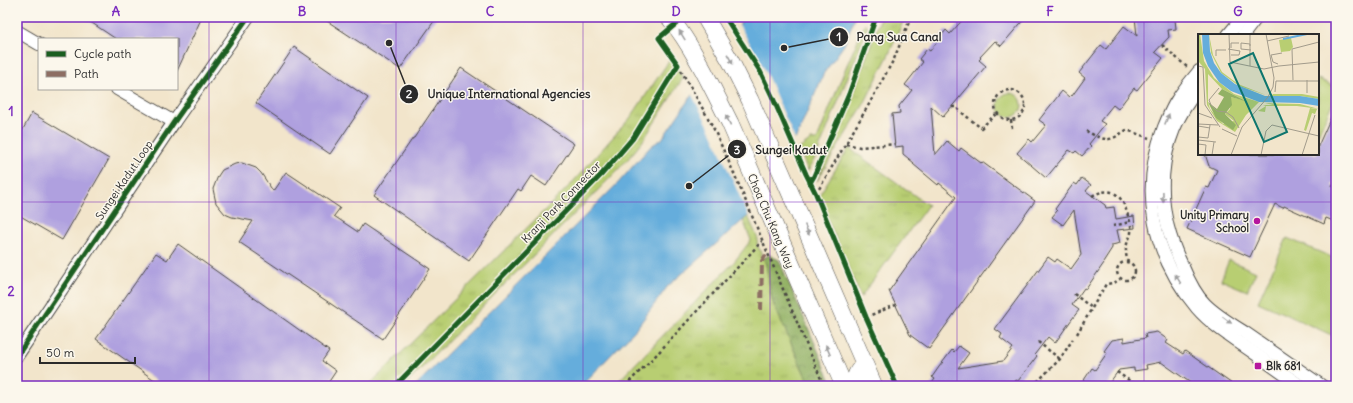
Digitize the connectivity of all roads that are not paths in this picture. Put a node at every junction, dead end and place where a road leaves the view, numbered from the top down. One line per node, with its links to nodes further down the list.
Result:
1 (248, 17): 13 (street, Sungei Kadut Loop)
2 (669, 17): 16 (main road, Choa Chu Kang Way, one-way to 2)
3 (1243, 17): 7 (street)
4 (1257, 17): 8 (street)
5 (708, 21): 15 (main road, one-way to 15)
6 (17, 31): 9 (street)
7 (1229, 34)
8 (1244, 34)
9 (38, 43)
10 (1194, 69): 19 (street, one-way to 10)
11 (1198, 89): 20 (street, one-way to 20)
12 (118, 90): 13 (street)
13 (174, 122): 14 (street, Sungei Kadut Loop)
14 (17, 356)
15 (864, 366): 17 (main road); 18 (main road)
16 (844, 386)
17 (855, 386)
18 (874, 386)
19 (1301, 386)
20 (1322, 386)

